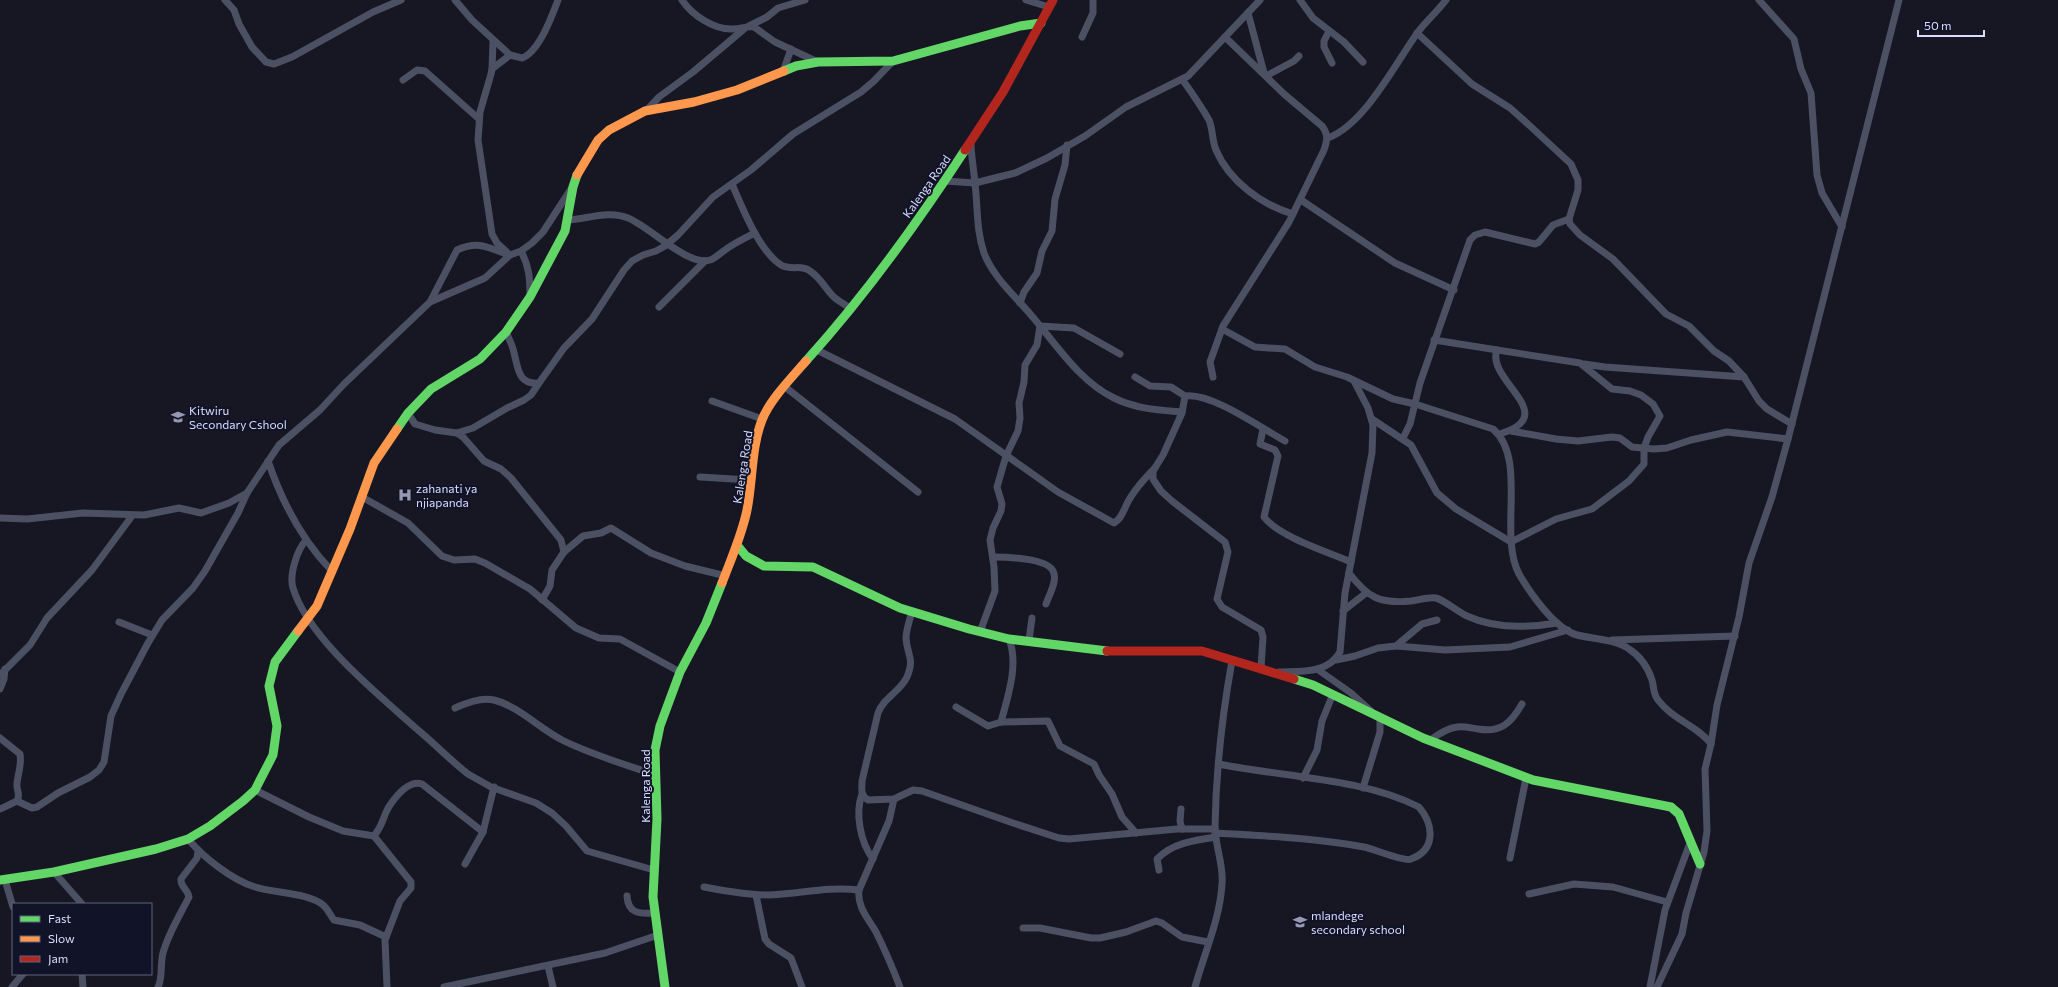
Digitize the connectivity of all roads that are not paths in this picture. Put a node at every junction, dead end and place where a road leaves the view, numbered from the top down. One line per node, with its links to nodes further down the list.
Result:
1 (225, 0): 2 (street)
2 (401, 0)
3 (455, 0): 22 (street)
4 (558, 0): 24 (street)
5 (682, 0): 17 (street)
6 (805, 0): 17 (street)
7 (1026, 0): 14 (street)
8 (1093, 0): 20 (street)
9 (1260, 0): 15 (street)
10 (1300, 0): 18 (street)
11 (1446, 0): 19 (street)
12 (1760, 0): 48 (street)
13 (1899, 0): 48 (street)
14 (1051, 3): 16 (street, Kalenga Road)
15 (1248, 13): 21 (street); 32 (street)
16 (1041, 23): 26 (street); 38 (street, Kalenga Road)
17 (746, 27): 23 (street); 35 (street)
18 (1329, 31): 28 (street); 29 (street)
19 (1417, 33): 37 (street); 46 (street)
20 (1082, 37)
21 (1225, 37): 32 (street); 33 (street)
22 (494, 42): 24 (street); 31 (street)
23 (791, 49): 27 (street); 30 (street)
24 (510, 55): 31 (street)
25 (1298, 56): 32 (street)
26 (893, 61): 27 (street); 42 (street)
27 (818, 62): 30 (street)
28 (1363, 62)
29 (1332, 63)
30 (784, 69): 35 (street)
31 (492, 70): 36 (street)
32 (1265, 75): 37 (street)
33 (1182, 79): 39 (street); 45 (street)
34 (403, 80): 36 (street)
35 (645, 111): 43 (street)
36 (479, 119): 52 (street)
37 (1328, 138): 44 (street)
38 (971, 140): 40 (street, Kalenga Road); 41 (street)
39 (1067, 145): 41 (street); 57 (street)
40 (945, 181): 41 (street); 59 (street, Kalenga Road)
41 (975, 183): 57 (street)
42 (732, 184): 49 (street); 50 (street)
43 (573, 187): 47 (street); 51 (street)
44 (1301, 200): 45 (street); 54 (street)
45 (1293, 214): 61 (street)
46 (1569, 219): 54 (street); 70 (street)
47 (568, 220): 50 (street); 55 (street)
48 (1842, 227): 81 (street)
49 (755, 234): 53 (street); 59 (street)
50 (668, 244): 53 (street); 72 (street)
51 (521, 251): 52 (street); 55 (street)
52 (510, 255): 56 (street); 56 (street)
53 (705, 261): 58 (street)
54 (1454, 290): 63 (street)
55 (530, 297): 62 (street)
56 (430, 302): 91 (street)
57 (1020, 303): 60 (street)
58 (659, 307)
59 (851, 309): 64 (street, Kalenga Road)
60 (1040, 326): 66 (street); 77 (street); 90 (street)
61 (1222, 329): 69 (street); 71 (street)
62 (506, 332): 72 (street); 78 (street)
63 (1434, 340): 65 (street); 76 (street)
64 (817, 350): 73 (street, Kalenga Road); 90 (street)
65 (1497, 350): 67 (street); 83 (street)
66 (1120, 354)
67 (1580, 363): 70 (street); 89 (street)
68 (1135, 377): 74 (street)
69 (1213, 377)
70 (1744, 377): 81 (street)
71 (1354, 381): 76 (street); 79 (street)
72 (539, 383): 84 (street)
73 (784, 386): 80 (street, Kalenga Road); 95 (street)
74 (1185, 396): 77 (street); 82 (street)
75 (712, 401): 80 (street)
76 (1415, 404): 85 (street); 86 (street)
77 (1182, 412): 92 (street)
78 (408, 413): 84 (street); 97 (street)
79 (1372, 419): 86 (street); 105 (street)
80 (762, 420): 94 (street, Kalenga Road)
81 (1792, 424): 87 (street)
82 (1262, 428): 88 (street); 105 (street)
83 (1511, 431): 85 (street); 89 (street)
84 (457, 433): 103 (street)
85 (1500, 434): 101 (street)
86 (1403, 438): 101 (street)
87 (1788, 439): 89 (street); 122 (street)
88 (1285, 442)
89 (1644, 448): 101 (street)
90 (1006, 456): 92 (street); 104 (street)
91 (268, 461): 96 (street); 100 (street)
92 (1155, 468): 129 (street)
93 (700, 477): 94 (street)
94 (750, 480): 102 (street, Kalenga Road)
95 (918, 492)
96 (247, 493): 98 (street); 121 (street)
97 (362, 498): 106 (street); 110 (street)
98 (132, 516): 99 (street); 130 (street)
99 (0, 518)
100 (306, 540): 106 (street); 114 (street)
101 (1511, 542): 118 (street)
102 (737, 545): 108 (street, Kalenga Road); 112 (street)
103 (564, 552): 108 (street); 110 (street)
104 (993, 557): 111 (street); 120 (street)
105 (1351, 562): 107 (street)
106 (332, 570): 114 (street)
107 (1349, 573): 109 (street); 113 (street)
108 (726, 576): 132 (street, Kalenga Road)
109 (1366, 594): 113 (street); 118 (street)
110 (542, 600): 132 (street)
111 (1046, 604)
112 (912, 611): 120 (street); 152 (street)
113 (1343, 611): 127 (street)
114 (308, 618): 149 (street); 151 (street)
115 (1032, 618): 124 (street)
116 (1437, 620): 126 (street)
117 (120, 622): 121 (street)
118 (1557, 622): 119 (street)
119 (1568, 630): 125 (street); 126 (street)
120 (980, 632): 123 (street)
121 (152, 635): 154 (street)
122 (1735, 636): 125 (street); 144 (street)
123 (1009, 639): 124 (street); 141 (street)
124 (1030, 640): 128 (street)
125 (1606, 641): 144 (street)
126 (1397, 646): 127 (street)
127 (1336, 660): 131 (street)
128 (1232, 661): 129 (street); 145 (street)
129 (1261, 668): 133 (street)
130 (5, 669): 134 (street); 135 (street)
131 (1317, 669): 133 (street); 140 (street)
132 (680, 672): 146 (street, Kalenga Road)
133 (1275, 672): 136 (street)
134 (0, 675)
135 (0, 689)
136 (1333, 694): 140 (street); 147 (street)
137 (1522, 704): 143 (street)
138 (956, 707): 141 (street)
139 (455, 708): 146 (street)
140 (1378, 717): 143 (street); 150 (street)
141 (1001, 722): 159 (street)
142 (0, 738): 154 (street)
143 (1429, 741): 148 (street)
144 (1711, 744): 168 (street)
145 (1219, 764): 147 (street); 160 (street)
146 (656, 775): 169 (street, Kalenga Road)
147 (1303, 778): 150 (street)
148 (1526, 778): 163 (street); 165 (street)
149 (494, 788): 158 (street); 169 (street)
150 (1363, 788): 160 (street)
151 (255, 790): 161 (street); 162 (street)
152 (862, 794): 153 (street); 166 (street)
153 (894, 799): 159 (street); 166 (street)
154 (17, 802): 155 (street)
155 (0, 809)
156 (1181, 809): 157 (street)
157 (1182, 829): 159 (street); 160 (street)
158 (483, 832): 161 (street); 167 (street)
159 (1136, 833)
160 (1215, 833): 170 (street); 185 (street)
161 (374, 836): 184 (street)
162 (188, 840): 164 (street); 171 (street)
163 (1690, 843): 168 (street); 178 (street)
164 (198, 851): 184 (street); 189 (street)
165 (1510, 858)
166 (873, 859): 174 (street)
167 (465, 864)
168 (1700, 864): 200 (street)
169 (654, 870): 181 (street, Kalenga Road)
170 (1159, 870)
171 (54, 872): 172 (street); 179 (street)
172 (2, 880): 180 (street)
173 (704, 887): 176 (street)
174 (859, 890): 176 (street); 197 (street)
175 (1529, 894): 178 (street)
176 (756, 895): 196 (street)
177 (627, 896): 181 (street)
178 (1667, 902): 199 (street)
179 (81, 903)
180 (12, 905)
181 (655, 913): 183 (street, Kalenga Road)
182 (1023, 928): 185 (street)
183 (658, 935): 186 (street); 195 (street, Kalenga Road)
184 (386, 937): 192 (street)
185 (1208, 942): 198 (street)
186 (548, 966): 193 (street); 194 (street)
187 (22, 975): 190 (street)
188 (82, 975): 191 (street)
189 (161, 986)
190 (12, 987)
191 (83, 987)
192 (386, 987)
193 (444, 987)
194 (553, 987)
195 (665, 987)
196 (802, 987)
197 (900, 987)
198 (1195, 987)
199 (1650, 987)
200 (1657, 987)

